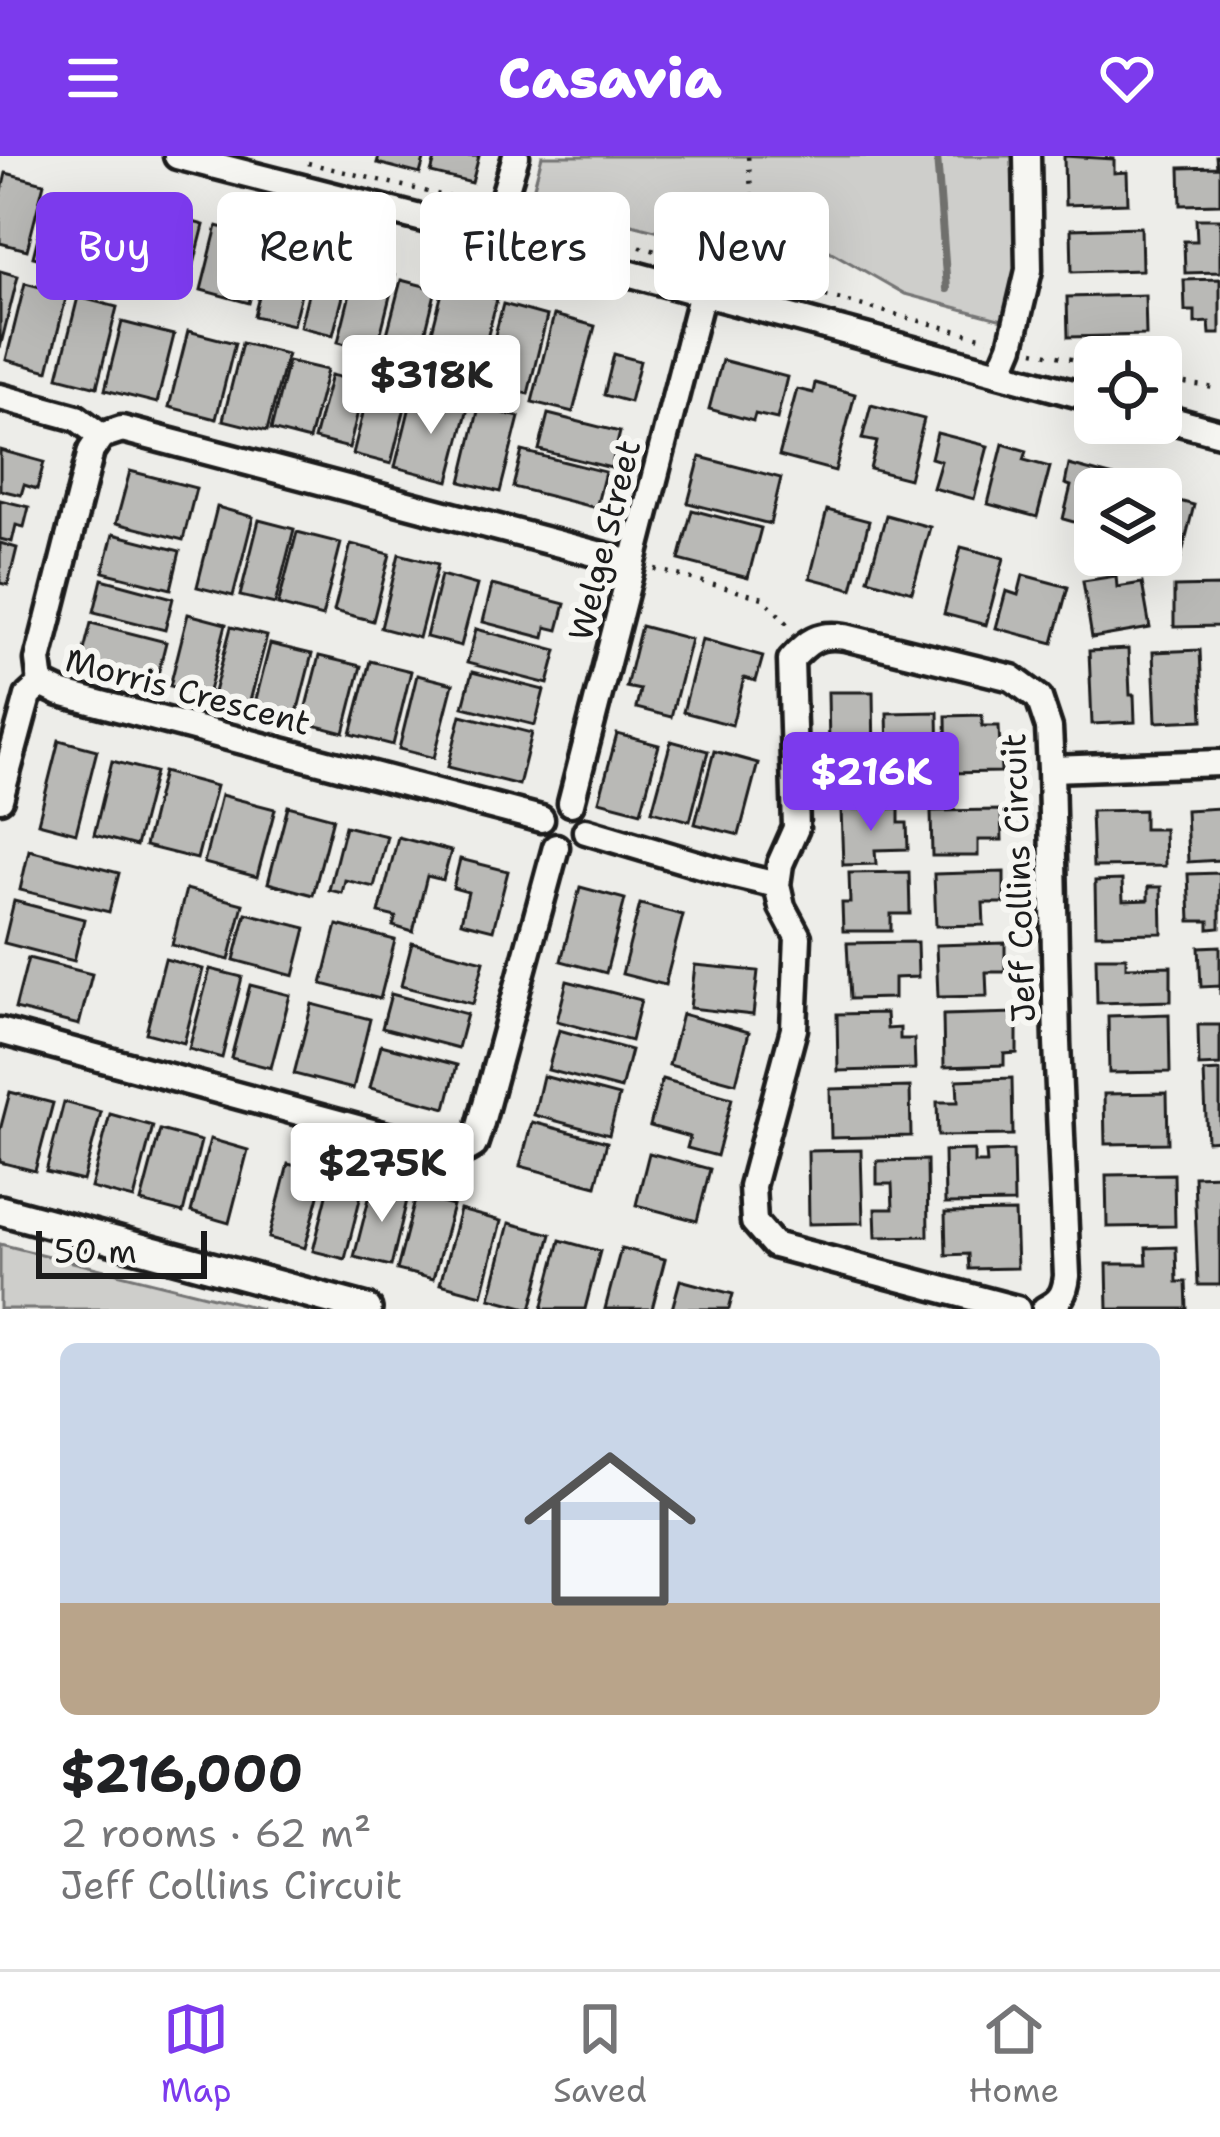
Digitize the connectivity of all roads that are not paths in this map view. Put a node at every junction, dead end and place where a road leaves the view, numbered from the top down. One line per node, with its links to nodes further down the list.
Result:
1 (177, 156): 5 (street)
2 (516, 156): 4 (street)
3 (1027, 156): 8 (street)
4 (505, 192)
5 (420, 218)
6 (699, 300): 14 (street, Welge Street)
7 (727, 300): 8 (street)
8 (1000, 372): 9 (street)
9 (1074, 392)
10 (0, 397): 13 (street)
11 (1182, 423): 12 (street)
12 (1220, 434)
13 (101, 436): 14 (street); 15 (street, Morris Crescent)
14 (632, 563): 19 (street, Welge Street)
15 (41, 684): 18 (street); 20 (street, Morris Crescent)
16 (1220, 764): 17 (street)
17 (1051, 769): 23 (street, Jeff Collins Circuit); 28 (street, Jeff Collins Circuit)
18 (0, 799)
19 (571, 803): 20 (street); 21 (street)
20 (541, 819): 22 (street)
21 (586, 832): 22 (street); 23 (street)
22 (556, 848): 24 (street)
23 (777, 885): 27 (street)
24 (0, 1031)
25 (0, 1210): 26 (street)
26 (367, 1309)
27 (1017, 1309)
28 (1046, 1309)

